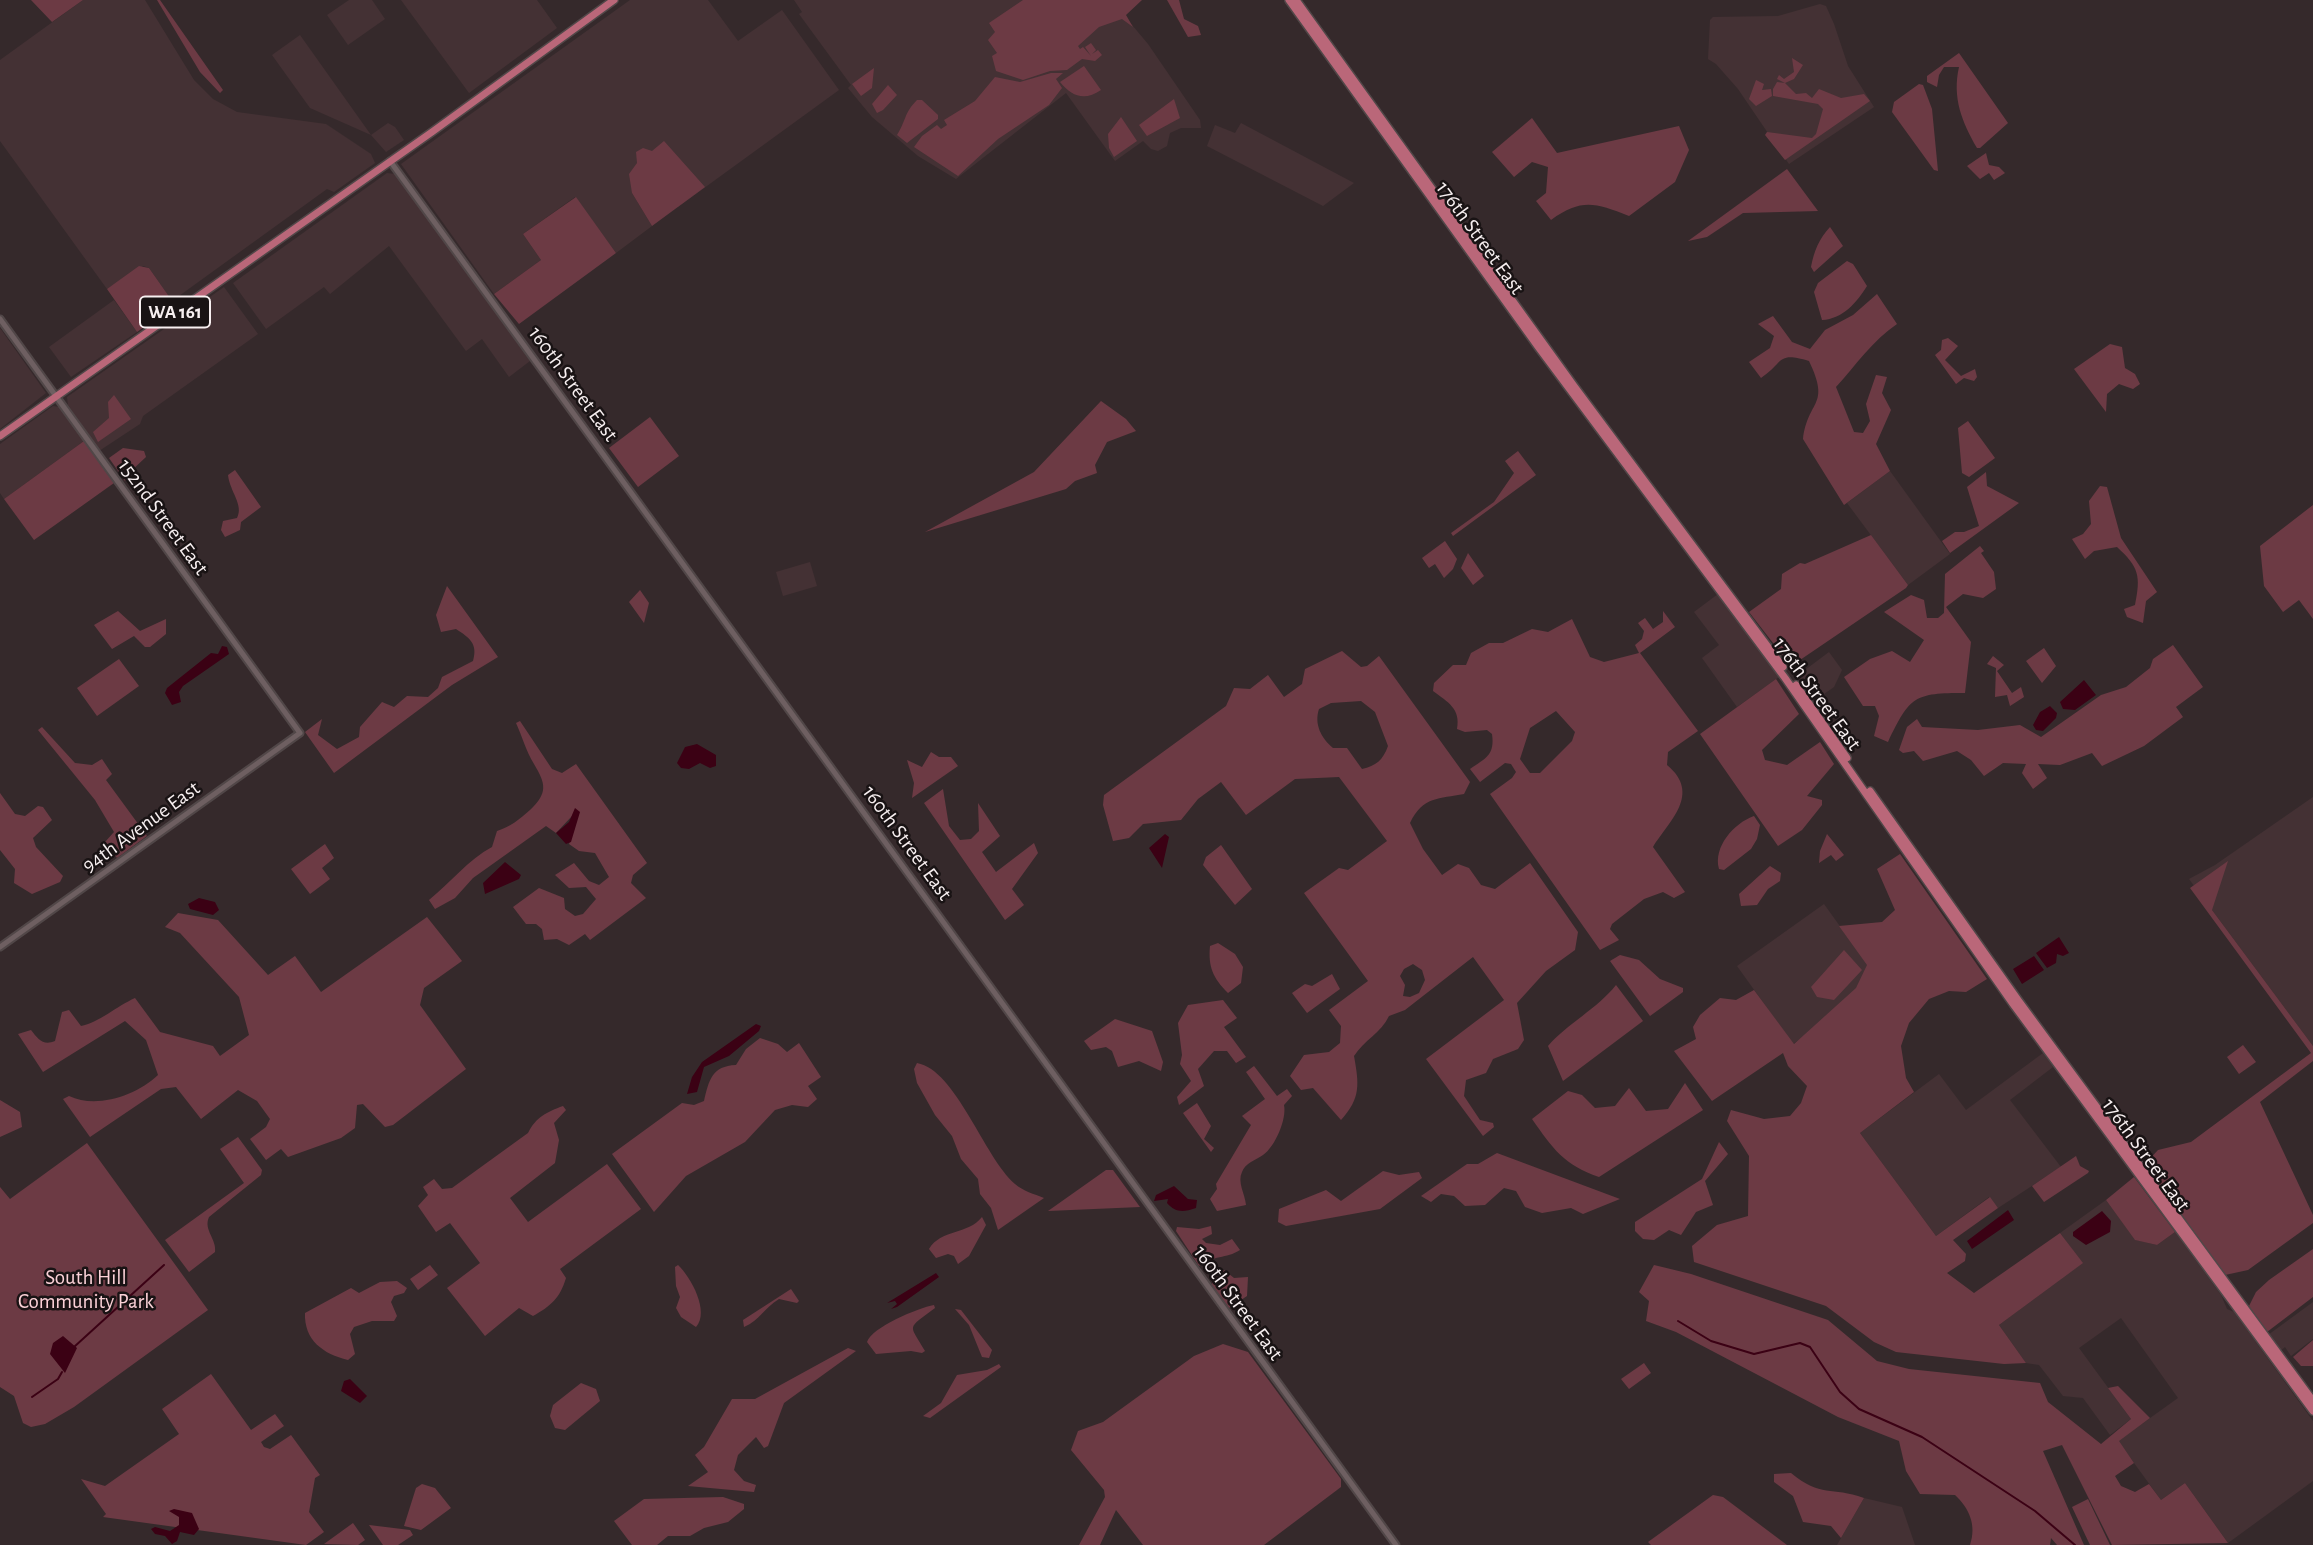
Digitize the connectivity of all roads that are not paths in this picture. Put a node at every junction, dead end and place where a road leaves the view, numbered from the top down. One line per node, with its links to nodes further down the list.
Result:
1 (614, 0): 6 (main road, WA 161)
2 (1289, 0): 4 (main road, 176th Street East)
3 (1296, 0): 5 (main road, 176th Street East)
4 (1376, 123): 5 (main road); 7 (main road, 176th Street East)
5 (1402, 149): 8 (main road, 176th Street East)
6 (391, 162): 14 (main road, WA 161); 30 (main road, 160th Street East)
7 (1409, 168): 8 (main road); 9 (main road, 176th Street East)
8 (1445, 209): 10 (main road, 176th Street East)
9 (1457, 235): 10 (main road); 12 (main road, 176th Street East)
10 (1487, 267): 13 (main road, 176th Street East)
11 (0, 319): 14 (main road, 152nd Street East)
12 (1539, 348): 13 (main road); 16 (main road, 176th Street East)
13 (1574, 386): 17 (main road, 176th Street East)
14 (56, 396): 15 (main road, WA 161); 20 (main road, 152nd Street East)
15 (0, 436)
16 (1615, 451): 17 (main road); 18 (main road, 176th Street East)
17 (1651, 487): 19 (main road, 176th Street East)
18 (1660, 511): 19 (main road); 21 (main road, 176th Street East)
19 (1693, 546): 22 (main road, 176th Street East)
20 (300, 733): 23 (main road, 94th Avenue East)
21 (1863, 787): 22 (main road); 24 (main road, 176th Street East)
22 (1875, 797): 25 (main road, 176th Street East)
23 (0, 947)
24 (2137, 1172): 25 (main road); 26 (main road, 176th Street East)
25 (2154, 1186): 27 (main road, 176th Street East)
26 (2261, 1341): 27 (main road); 29 (main road, 176th Street East)
27 (2279, 1354): 28 (main road, 176th Street East)
28 (2313, 1401)
29 (2313, 1411)
30 (1396, 1545)

